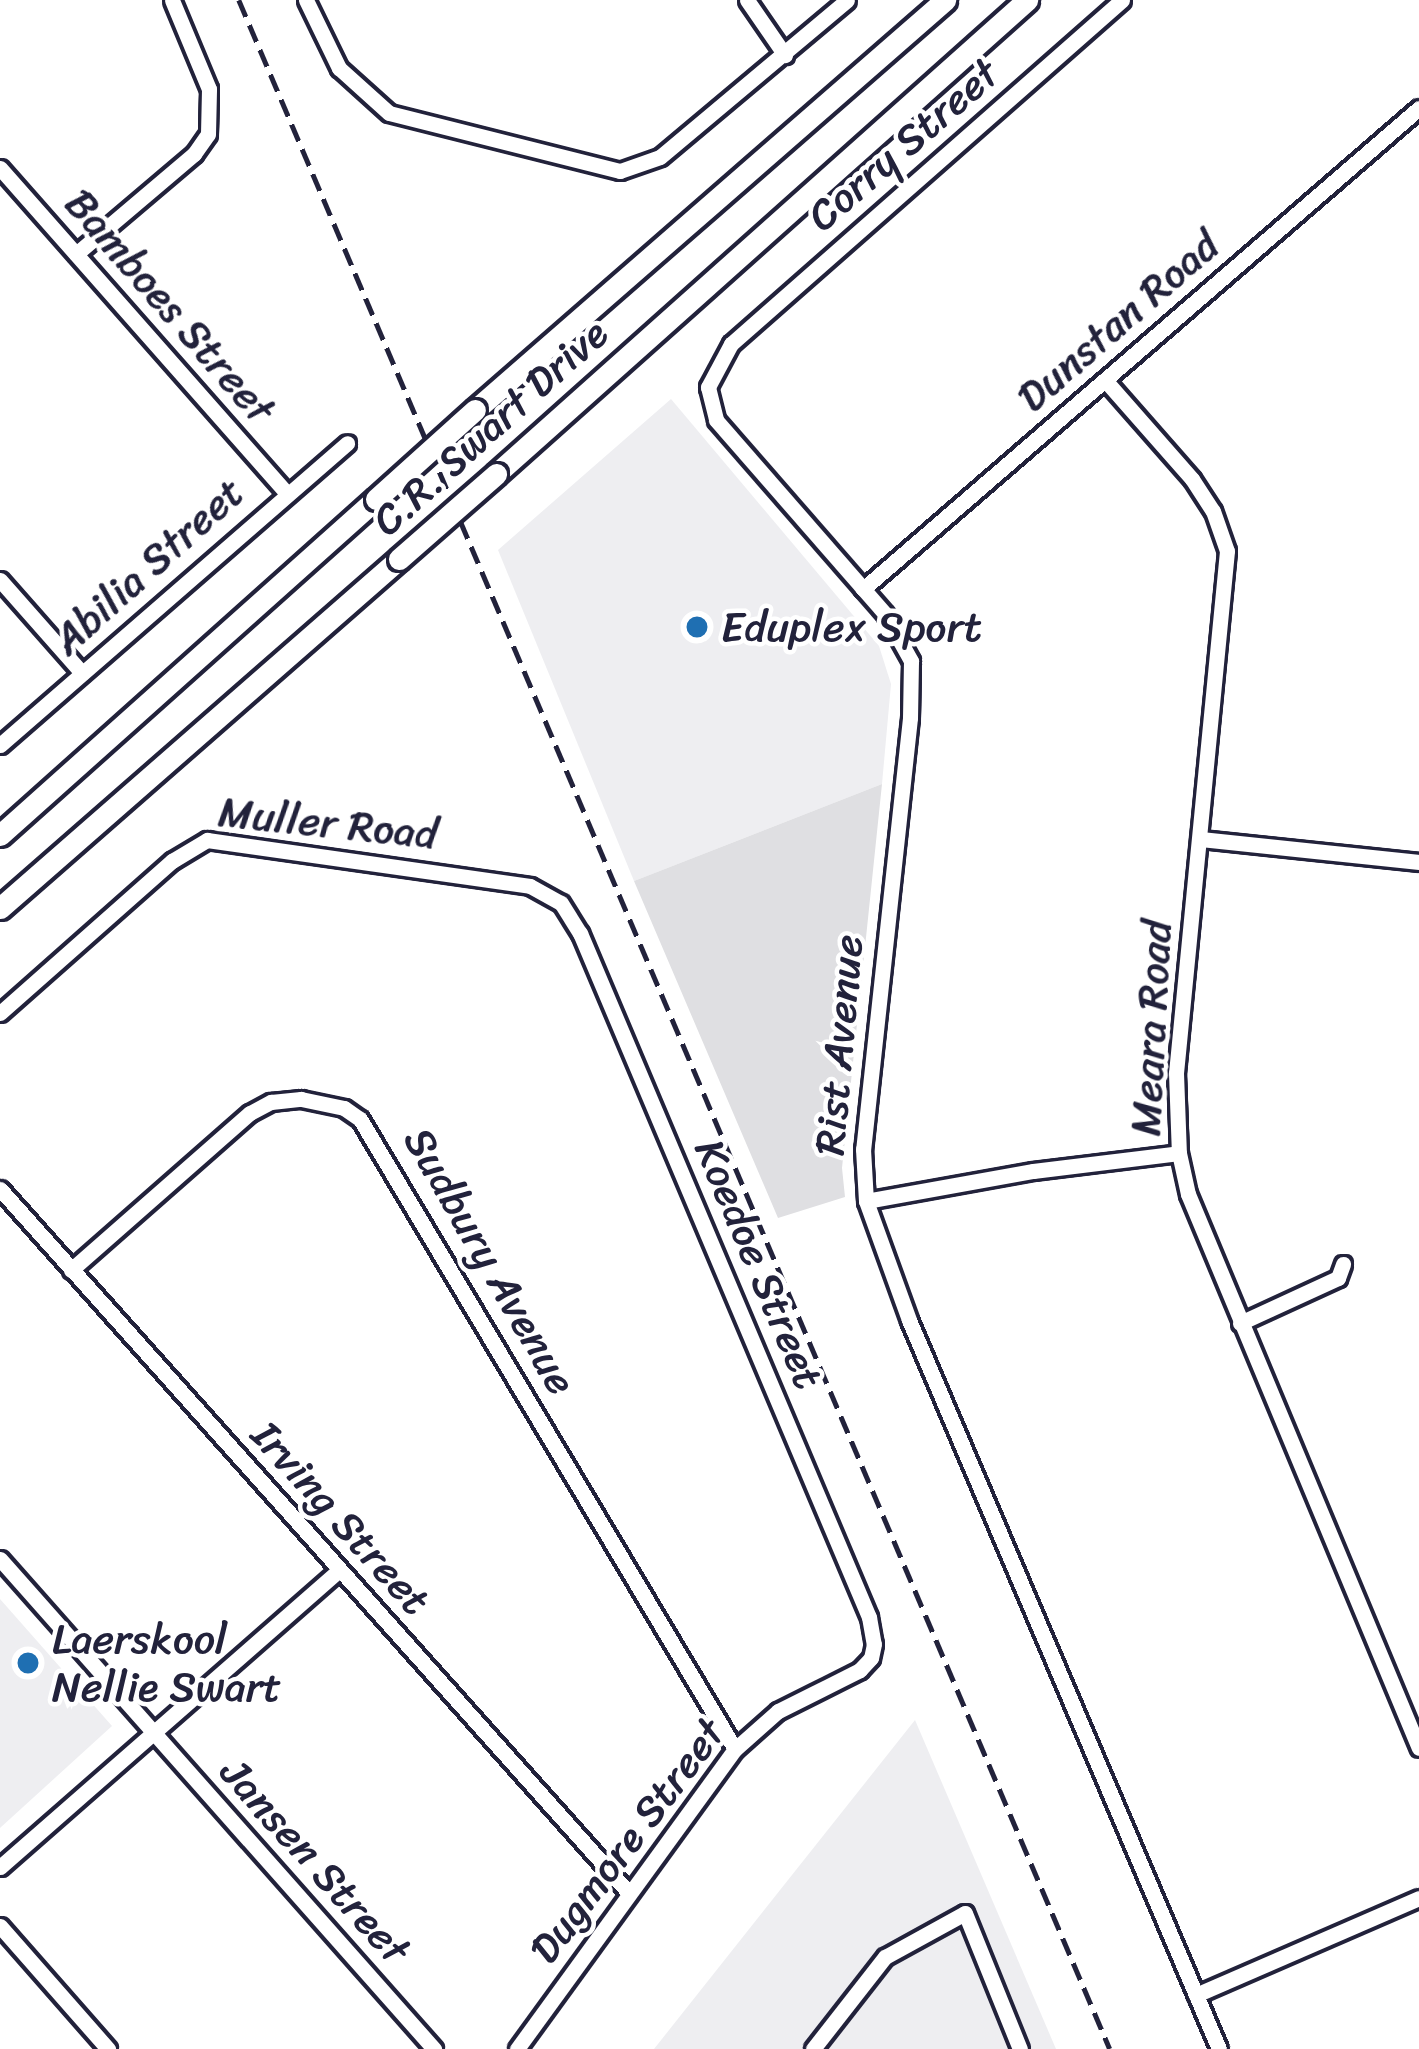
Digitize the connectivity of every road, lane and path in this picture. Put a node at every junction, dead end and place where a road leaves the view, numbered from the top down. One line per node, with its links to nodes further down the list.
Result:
1 (172, 0): 11 (street)
2 (306, 0): 8 (street)
3 (747, 0): 8 (street)
4 (847, 0): 8 (street)
5 (945, 0): 20 (main road, C.R. Swart Drive, bridge)
6 (1027, 0): 24 (main road, C.R. Swart Drive, bridge)
7 (1122, 0): 12 (street, Corry Street)
8 (785, 55)
9 (1419, 108): 13 (street, Dunstan Road)
10 (0, 168): 11 (street, Bamboes Street)
11 (76, 254): 15 (street, Bamboes Street)
12 (731, 344): 17 (street, Rist Avenue)
13 (1105, 380): 17 (street, Dunstan Road); 21 (street, Meara Road)
14 (346, 443): 15 (street, Abilia Street)
15 (286, 492): 18 (street, Abilia Street)
16 (0, 580): 18 (street)
17 (863, 589): 28 (street, Rist Avenue)
18 (82, 673): 19 (street, Abilia Street)
19 (0, 745)
20 (0, 835)
21 (1201, 838): 22 (street); 26 (street, Meara Road)
22 (1419, 862)
23 (561, 903): 25 (street, Muller Road); 34 (street, Koedoe Street)
24 (0, 908)
25 (0, 1012)
26 (1179, 1153): 28 (street); 31 (street, Meara Road)
27 (0, 1190): 30 (street, Irving Street)
28 (866, 1201): 42 (street, Rist Avenue)
29 (1343, 1264): 31 (street)
30 (71, 1270): 33 (street, Irving Street); 37 (street, Sudbury Avenue)
31 (1240, 1323): 36 (street, Meara Road)
32 (0, 1558): 35 (street, Jansen Street)
33 (339, 1570): 35 (street); 39 (street, Irving Street)
34 (871, 1658): 37 (street, Dugmore Street)
35 (154, 1733): 38 (street); 44 (street, Jansen Street)
36 (1419, 1748)
37 (734, 1749): 39 (street, Dugmore Street)
38 (0, 1867)
39 (629, 1893): 45 (street, Dugmore Street)
40 (1419, 1898): 42 (street)
41 (0, 1926): 43 (street)
42 (1196, 1995): 48 (street, Rist Avenue)
43 (108, 2049)
44 (434, 2049)
45 (517, 2049)
46 (813, 2049): 47 (street)
47 (1020, 2049)
48 (1219, 2049)

